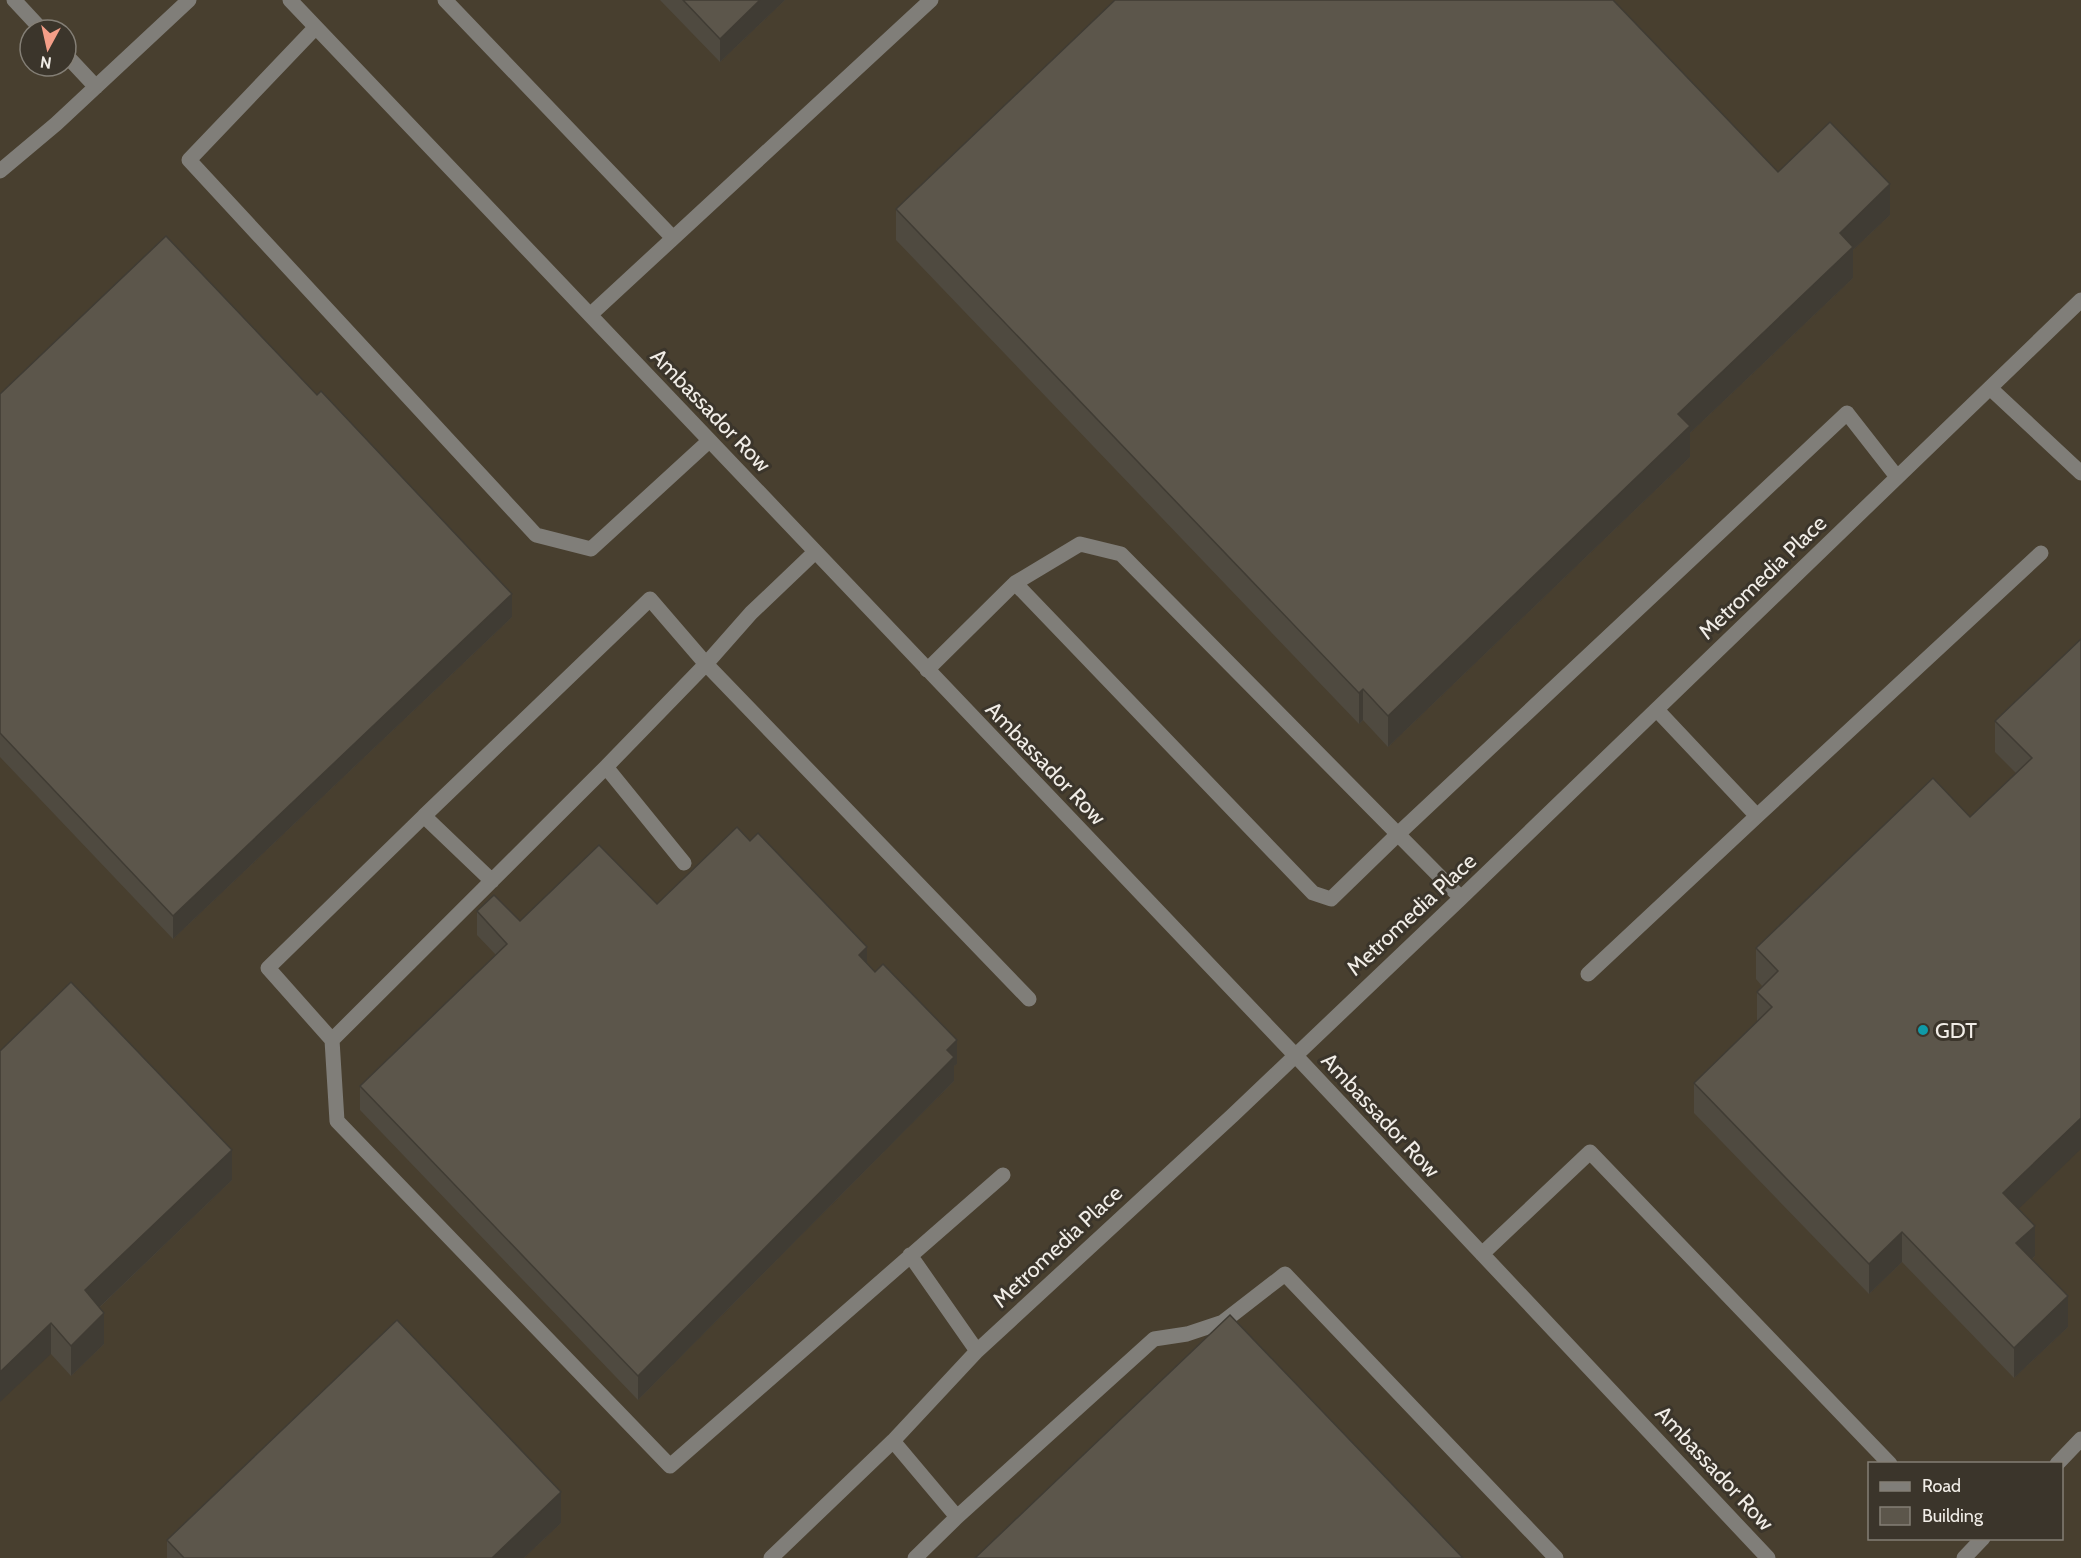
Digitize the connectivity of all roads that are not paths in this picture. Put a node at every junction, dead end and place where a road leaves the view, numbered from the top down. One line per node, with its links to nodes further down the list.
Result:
1 (14, 0): 6 (street)
2 (189, 0): 9 (street)
3 (290, 0): 7 (street, Ambassador Row)
4 (445, 0): 11 (street)
5 (931, 0): 11 (street)
6 (31, 18)
7 (315, 28): 13 (street, Ambassador Row); 15 (street)
8 (78, 68): 9 (street)
9 (96, 87): 10 (street)
10 (0, 171)
11 (673, 238): 13 (street)
12 (2080, 302): 14 (street, Metromedia Place)
13 (590, 315): 15 (street, Ambassador Row)
14 (1990, 388): 16 (street); 17 (street, Metromedia Place)
15 (709, 441): 18 (street, Ambassador Row)
16 (2081, 472)
17 (1897, 477): 23 (street, Metromedia Place); 27 (street)
18 (815, 552): 21 (street); 22 (street, Ambassador Row)
19 (2041, 553): 26 (street)
20 (1014, 583): 22 (street); 27 (street); 27 (street)
21 (705, 664): 24 (street); 25 (street); 32 (street)
22 (927, 670): 34 (street, Ambassador Row)
23 (1657, 710): 26 (street); 30 (street, Metromedia Place)
24 (606, 767): 28 (street); 29 (street)
25 (424, 816): 29 (street); 33 (street)
26 (1757, 816): 31 (street)
27 (1398, 834): 30 (street)
28 (684, 863)
29 (492, 881): 33 (street)
30 (1461, 898): 34 (street, Metromedia Place)
31 (1588, 974)
32 (1029, 999)
33 (332, 1040): 37 (street)
34 (1295, 1055): 36 (street, Ambassador Row); 38 (street, Metromedia Place)
35 (1003, 1175): 37 (street)
36 (1482, 1254): 41 (street); 47 (street, Ambassador Row)
37 (910, 1255): 38 (street)
38 (977, 1351): 40 (street, Metromedia Place)
39 (2081, 1439): 42 (street)
40 (893, 1441): 43 (street); 44 (street, Metromedia Place)
41 (1888, 1462)
42 (2059, 1462)
43 (957, 1516): 45 (street); 46 (street)
44 (771, 1558)
45 (915, 1558)
46 (1556, 1558)
47 (1768, 1558)

